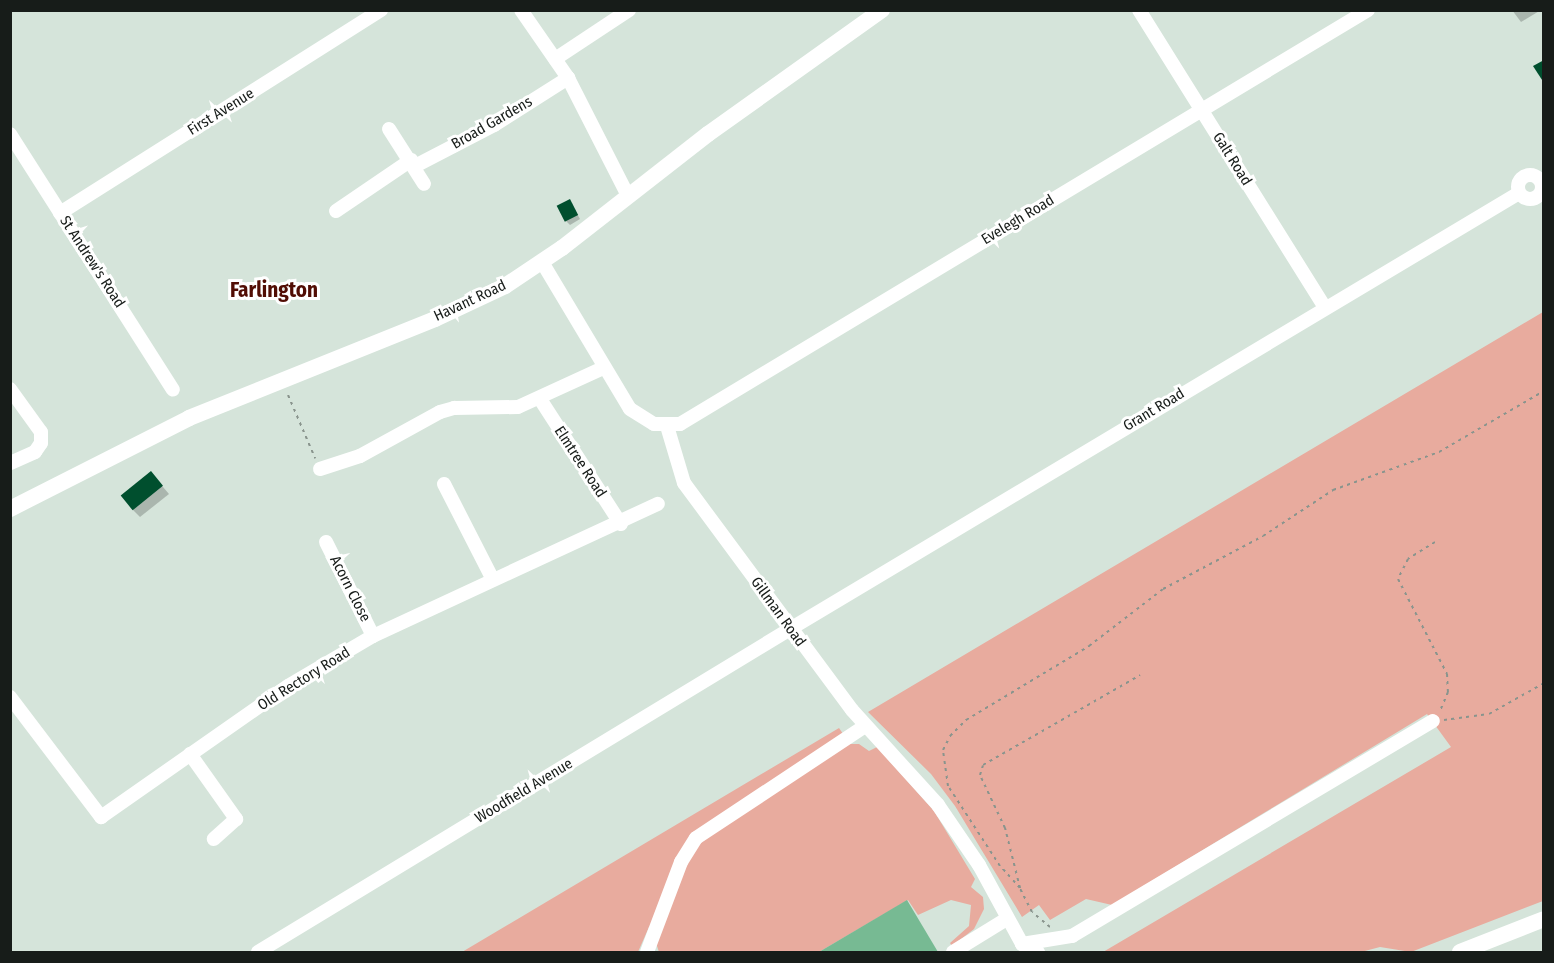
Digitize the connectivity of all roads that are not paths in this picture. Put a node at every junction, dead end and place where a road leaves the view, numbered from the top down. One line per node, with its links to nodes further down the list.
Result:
1 (381, 10): 17 (street, First Avenue)
2 (521, 10): 7 (street)
3 (629, 10): 7 (street)
4 (882, 10): 15 (main road, Havant Road)
5 (1139, 10): 9 (street, Galt Road)
6 (1368, 10): 9 (street, Evelegh Road)
7 (555, 59): 8 (street)
8 (568, 78): 12 (street, Broad Gardens); 15 (street)
9 (1201, 110): 19 (street, Galt Road); 24 (street, Evelegh Road)
10 (389, 129): 12 (street)
11 (10, 134): 17 (street, St Andrew's Road)
12 (413, 163): 14 (street); 16 (street, Broad Gardens)
13 (1543, 182): 19 (street, Grant Road)
14 (424, 184)
15 (628, 196): 18 (main road, Havant Road)
16 (336, 211)
17 (60, 213): 22 (street, St Andrew's Road)
18 (542, 262): 20 (street); 29 (main road, Havant Road)
19 (1324, 308): 33 (street, Grant Road)
20 (603, 368): 23 (street); 24 (street)
21 (10, 389): 25 (street)
22 (173, 390)
23 (540, 399): 26 (street); 30 (street, Elmtree Road)
24 (667, 426): 33 (street, Gillman Road)
25 (10, 464)
26 (320, 469)
27 (444, 484): 32 (street)
28 (657, 504): 30 (street, Old Rectory Road)
29 (11, 509)
30 (621, 524): 32 (street, Old Rectory Road)
31 (326, 542): 34 (street, Acorn Close)
32 (492, 578): 34 (street, Old Rectory Road)
33 (790, 628): 37 (street, Gillman Road); 43 (street, Woodfield Avenue)
34 (373, 636): 38 (street, Old Rectory Road)
35 (10, 697): 38 (street, Old Rectory Road)
36 (1433, 721): 42 (street)
37 (865, 726): 41 (street, Gillman Road); 44 (street)
38 (190, 754): 39 (street)
39 (214, 839)
40 (1544, 918): 47 (main road)
41 (1005, 920): 42 (street, Gillman Road); 45 (street)
42 (1022, 944): 46 (street, Gillman Road)
43 (258, 952)
44 (648, 952)
45 (953, 952)
46 (1038, 952)
47 (1460, 952)

